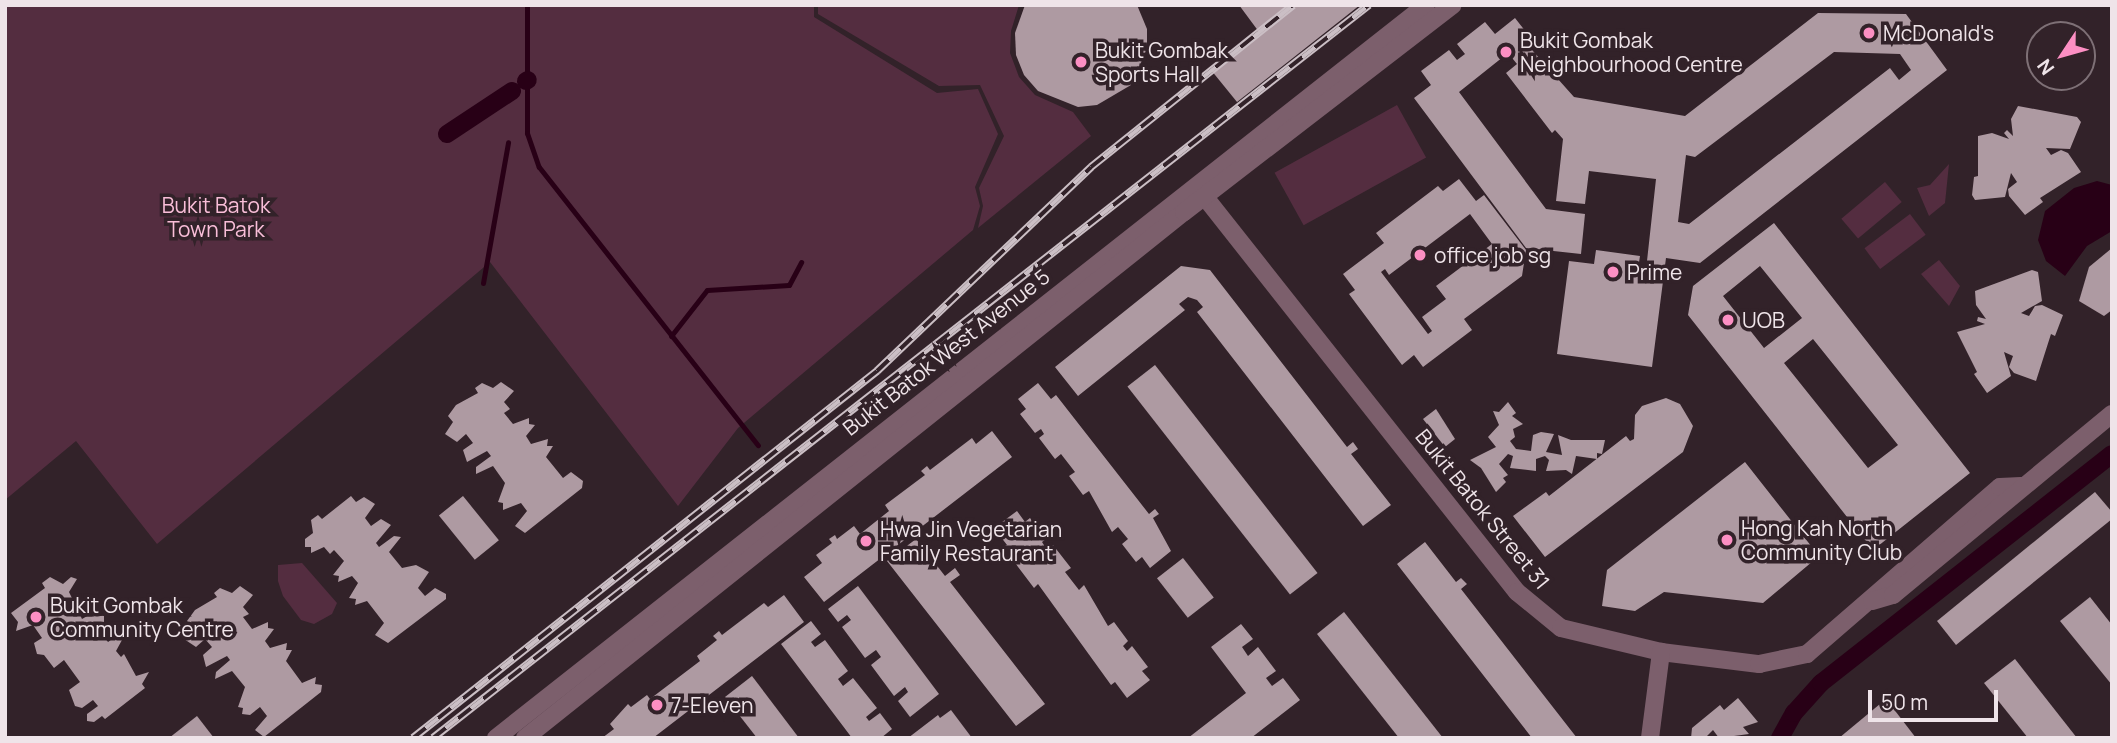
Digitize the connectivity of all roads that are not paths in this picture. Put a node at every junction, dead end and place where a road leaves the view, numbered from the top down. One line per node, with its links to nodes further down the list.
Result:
1 (1426, 5): 3 (street, Bukit Batok West Avenue 5)
2 (1452, 5): 3 (street, Bukit Batok West Avenue 5)
3 (1200, 190): 5 (street, Bukit Batok Street 31); 6 (street, Bukit Batok West Avenue 5); 7 (street, Bukit Batok West Avenue 5)
4 (2112, 414): 5 (street, Bukit Batok Street 31)
5 (1661, 652): 8 (street)
6 (496, 738)
7 (525, 738)
8 (1650, 738)

